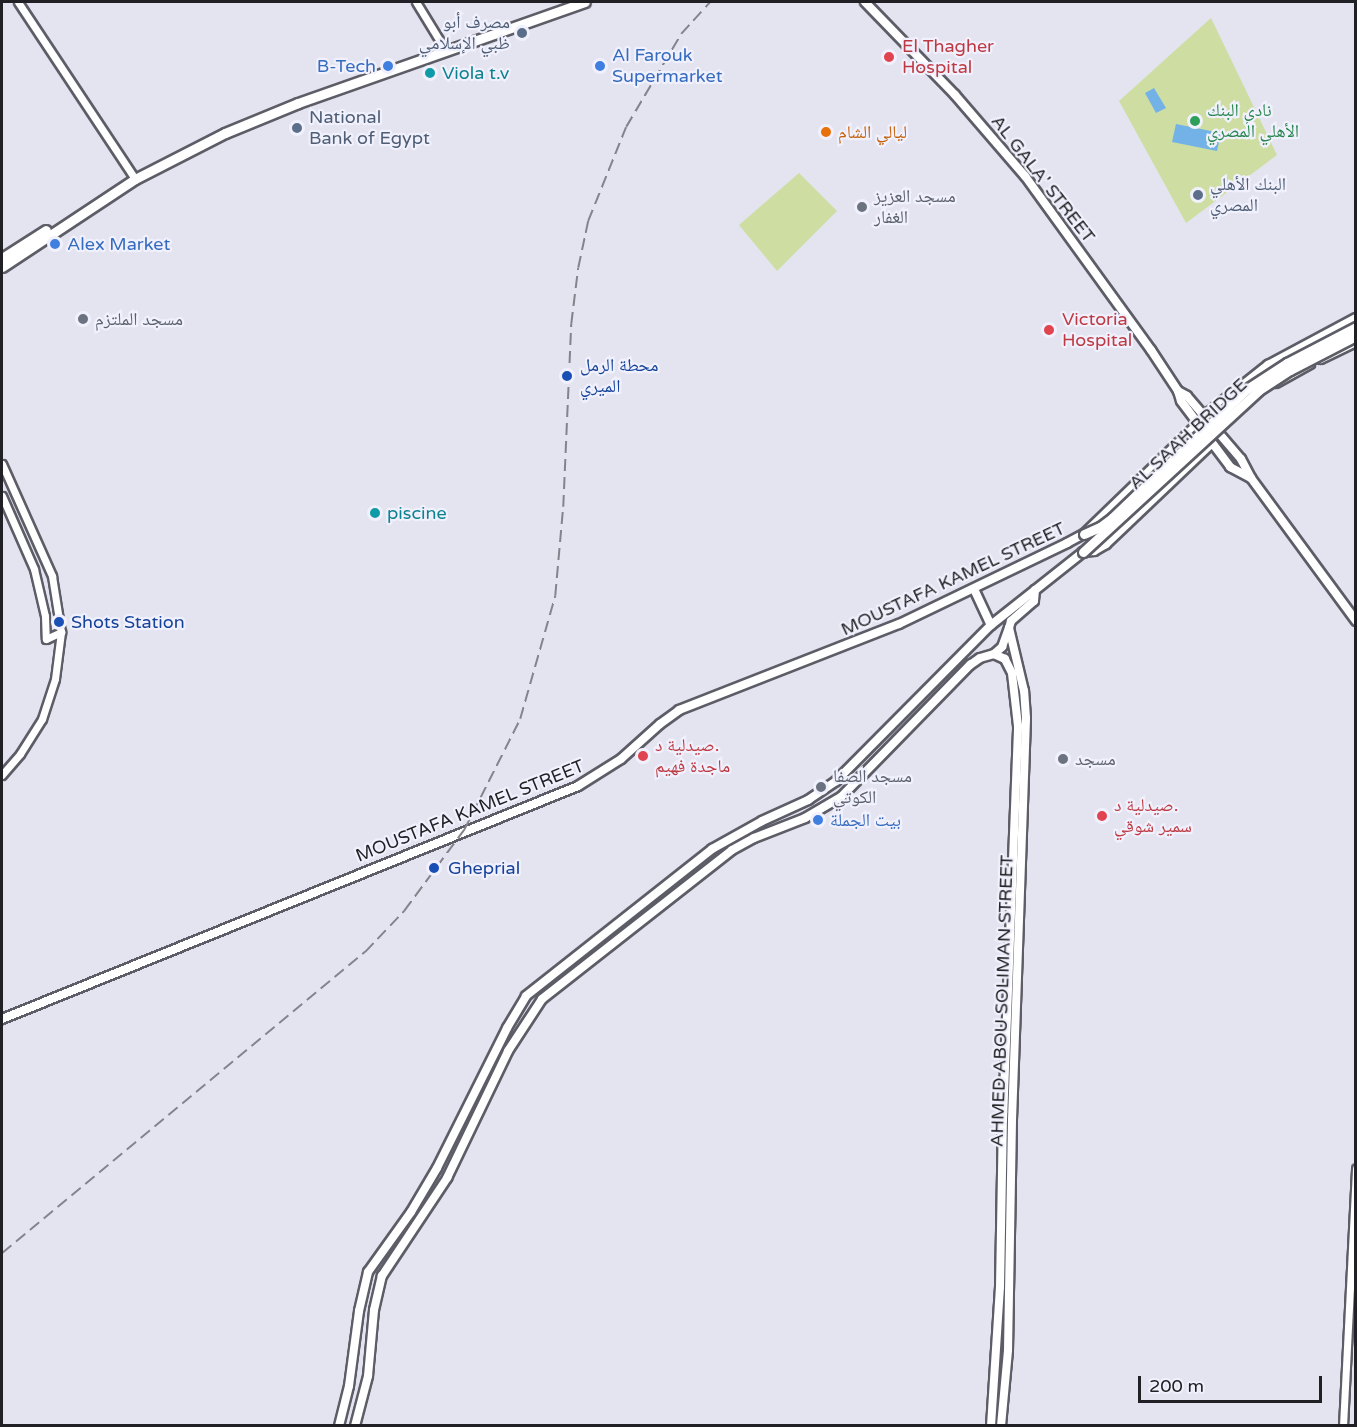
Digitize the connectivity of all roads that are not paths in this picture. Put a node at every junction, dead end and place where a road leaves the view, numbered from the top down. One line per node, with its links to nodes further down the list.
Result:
1 (18, 2): 7 (street)
2 (416, 2): 6 (street)
3 (574, 2): 6 (main road)
4 (585, 2): 6 (main road)
5 (865, 2): 16 (main road, AL GALA' STREET)
6 (445, 49): 7 (main road)
7 (134, 177): 8 (main road); 9 (main road)
8 (2, 258)
9 (2, 267)
10 (1356, 318): 14 (main road)
11 (1356, 327): 24 (main road, AL SAAH BRIDGE, bridge)
12 (1356, 336): 25 (main road, AL SAAH BRIDGE, bridge)
13 (1356, 342): 15 (main road)
14 (1262, 369): 15 (main road); 17 (main road)
15 (1273, 385): 19 (main road)
16 (1178, 391): 17 (main road, AL GALA' STREET); 18 (main road, AL GALA' STREET)
17 (1204, 416): 19 (main road, AL GALA' STREET)
18 (1198, 424): 20 (main road, AL GALA' STREET); 24 (main road, MOUSTAFA KAMEL STREET)
19 (1219, 433): 22 (main road, AL GALA' STREET)
20 (1212, 443): 22 (main road, AL GALA' STREET); 25 (main road, MOUSTAFA KAMEL STREET)
21 (2, 464): 31 (street)
22 (1251, 478): 28 (main road)
23 (2, 496): 31 (street)
24 (1084, 534): 26 (main road, MOUSTAFA KAMEL STREET)
25 (1083, 552): 27 (main road, MOUSTAFA KAMEL STREET)
26 (974, 589): 29 (main road); 36 (main road, MOUSTAFA KAMEL STREET)
27 (1035, 590): 29 (main road, MOUSTAFA KAMEL STREET); 30 (main road)
28 (1356, 621)
29 (991, 625): 34 (main road, MOUSTAFA KAMEL STREET)
30 (1009, 628): 32 (main road); 37 (main road, AHMED ABOU SOLIMAN STREET)
31 (61, 632): 33 (street)
32 (994, 654): 35 (main road); 37 (main road, AHMED ABOU SOLIMAN STREET)
33 (2, 775)
34 (712, 849): 35 (main road); 43 (main road, MOUSTAFA KAMEL STREET)
35 (720, 860): 44 (main road)
36 (2, 1019)
37 (1009, 1082): 39 (main road, AHMED ABOU SOLIMAN STREET); 40 (main road, AHMED ABOU SOLIMAN STREET)
38 (1356, 1168): 47 (street)
39 (1000, 1287): 40 (main road); 41 (main road, AHMED ABOU SOLIMAN STREET)
40 (1010, 1288): 42 (main road, AHMED ABOU SOLIMAN STREET)
41 (996, 1349): 42 (main road); 45 (main road, AHMED ABOU SOLIMAN STREET)
42 (1008, 1350): 46 (main road, AHMED ABOU SOLIMAN STREET)
43 (339, 1425)
44 (355, 1425)
45 (991, 1425)
46 (1001, 1425)
47 (1343, 1425)

